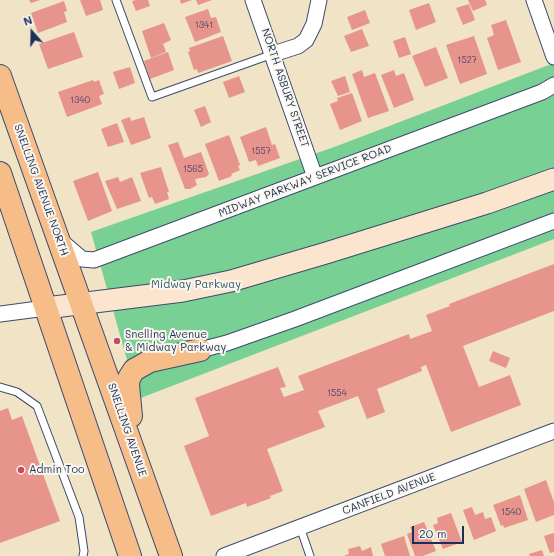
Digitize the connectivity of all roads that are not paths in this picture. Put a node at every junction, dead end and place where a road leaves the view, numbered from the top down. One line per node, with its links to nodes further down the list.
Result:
1 (116, 0): 5 (lane)
2 (253, 0): 5 (street, NORTH ASBURY STREET)
3 (319, 0): 5 (street)
4 (534, 0): 6 (street)
5 (273, 54): 10 (street, NORTH ASBURY STREET)
6 (554, 57)
7 (0, 76): 13 (main road, SNELLING AVENUE NORTH)
8 (554, 85): 10 (street, MIDWAY PARKWAY SERVICE ROAD)
9 (0, 173): 14 (main road)
10 (315, 177): 13 (street, MIDWAY PARKWAY SERVICE ROAD)
11 (554, 179): 14 (street)
12 (554, 221): 16 (street)
13 (59, 240): 14 (main road, SNELLING AVENUE NORTH)
14 (64, 306): 15 (street); 19 (main road, SNELLING AVENUE); 20 (main road)
15 (0, 314)
16 (200, 350): 19 (main road)
17 (0, 387): 22 (lane)
18 (554, 431): 21 (street, CANFIELD AVENUE)
19 (134, 449): 25 (main road, SNELLING AVENUE)
20 (94, 451): 23 (main road); 24 (main road)
21 (300, 528): 26 (street, CANFIELD AVENUE); 27 (lane)
22 (83, 556)
23 (121, 556)
24 (130, 556)
25 (171, 556)
26 (224, 556)
27 (310, 556)

